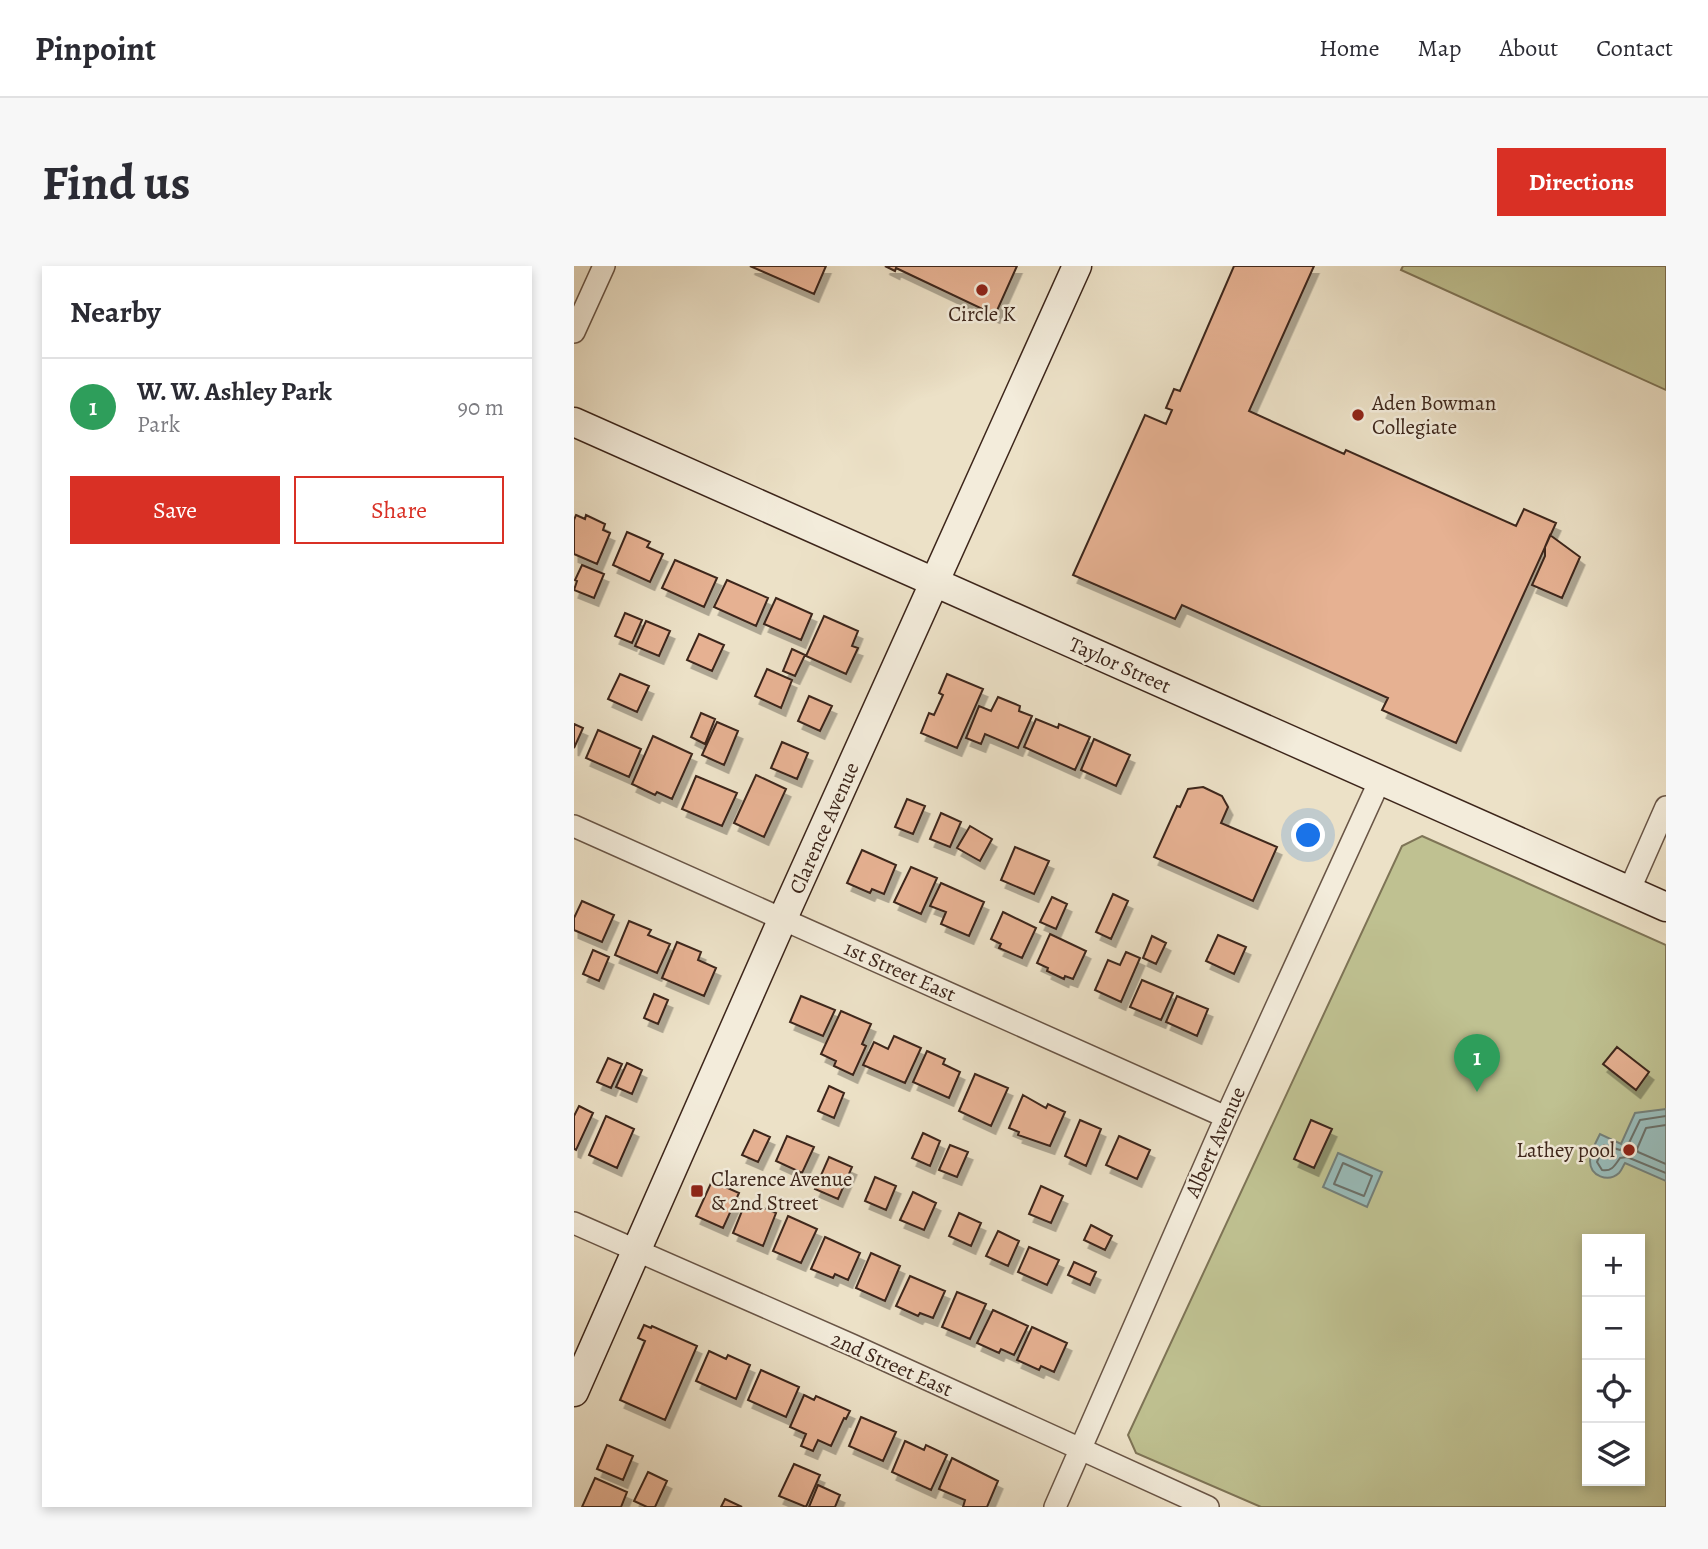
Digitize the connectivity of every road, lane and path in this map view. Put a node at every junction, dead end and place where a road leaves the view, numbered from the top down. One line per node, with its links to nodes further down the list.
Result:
1 (604, 266): 3 (street)
2 (1077, 266): 5 (main road, Clarence Avenue)
3 (574, 332)
4 (574, 422): 5 (main road, Taylor Street)
5 (934, 582): 6 (main road, Taylor Street); 11 (main road, Clarence Avenue)
6 (1380, 780): 9 (main road, Taylor Street); 12 (street, Albert Avenue)
7 (1666, 807): 9 (street)
8 (574, 825): 11 (street, 1st Street East)
9 (1629, 891): 10 (main road, Taylor Street)
10 (1666, 907)
11 (783, 918): 12 (street, 1st Street East); 14 (main road, Clarence Avenue)
12 (1226, 1117): 16 (street, Albert Avenue)
13 (574, 1223): 14 (street, 2nd Street East)
14 (637, 1250): 15 (main road, Clarence Avenue); 16 (street, 2nd Street East)
15 (574, 1392)
16 (1080, 1450): 17 (street, Albert Avenue); 18 (street, 2nd Street East)
17 (1055, 1507)
18 (1208, 1507)

